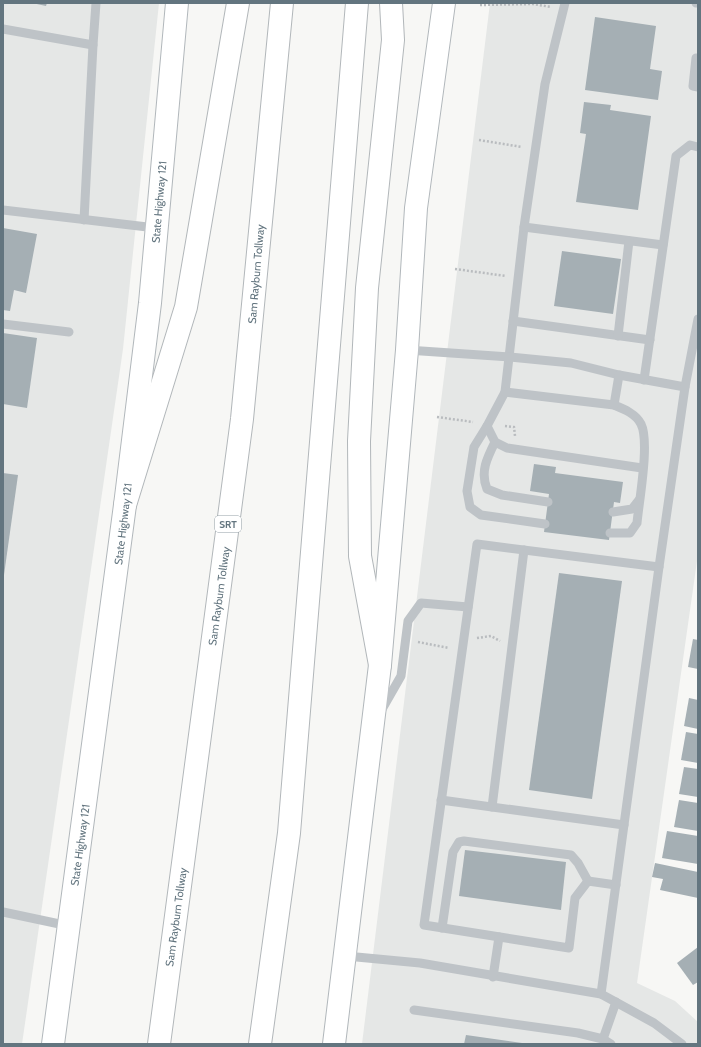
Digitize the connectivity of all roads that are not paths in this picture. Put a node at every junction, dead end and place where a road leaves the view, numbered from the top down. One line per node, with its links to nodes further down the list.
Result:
1 (96, 3): 10 (lane)
2 (178, 3): 17 (main road, State Highway 121)
3 (238, 3): 38 (main road)
4 (282, 3): 63 (main road, Sam Rayburn Tollway / SRT)
5 (357, 3): 64 (main road)
6 (391, 3): 45 (main road)
7 (444, 3): 26 (main road)
8 (565, 6): 16 (lane)
9 (3, 29): 10 (lane)
10 (93, 45): 15 (lane)
11 (696, 58): 12 (lane)
12 (698, 87)
13 (698, 146): 19 (lane)
14 (3, 210): 15 (lane)
15 (84, 220): 17 (lane)
16 (524, 227): 18 (lane); 21 (lane)
17 (156, 228): 38 (main road, State Highway 121)
18 (629, 241): 19 (lane); 24 (lane)
19 (663, 245): 25 (lane)
20 (698, 319): 30 (lane)
21 (514, 321): 24 (lane); 27 (lane)
22 (3, 324): 23 (lane)
23 (69, 332)
24 (618, 336): 25 (lane)
25 (650, 340): 29 (lane)
26 (407, 350): 27 (lane); 45 (main road)
27 (510, 356): 28 (lane); 31 (lane)
28 (619, 375): 29 (lane); 32 (lane)
29 (644, 380): 30 (lane)
30 (685, 387): 43 (lane)
31 (505, 392): 32 (lane); 33 (lane)
32 (614, 405): 35 (lane)
33 (487, 426): 34 (lane); 40 (lane)
34 (495, 442): 35 (lane); 37 (lane)
35 (642, 468): 36 (lane)
36 (639, 500): 39 (lane); 41 (lane)
37 (548, 502)
38 (125, 505): 53 (main road, State Highway 121)
39 (613, 512)
40 (545, 524)
41 (610, 533)
42 (524, 550): 43 (lane); 44 (lane); 48 (lane)
43 (659, 567): 49 (lane)
44 (468, 607): 46 (lane); 47 (lane)
45 (380, 665): 46 (main road)
46 (374, 725): 56 (main road)
47 (441, 800): 48 (lane); 54 (lane)
48 (492, 807): 49 (lane)
49 (624, 825): 51 (lane)
50 (588, 881): 51 (lane); 54 (lane); 55 (lane)
51 (616, 886): 58 (lane)
52 (3, 912): 53 (lane)
53 (69, 926): 62 (main road, State Highway 121)
54 (442, 928): 55 (lane)
55 (499, 937): 57 (lane)
56 (346, 956): 57 (lane); 65 (main road)
57 (492, 977): 58 (lane)
58 (601, 994): 59 (lane)
59 (616, 1002): 61 (lane); 67 (lane)
60 (414, 1010): 61 (lane)
61 (603, 1039): 66 (lane)
62 (53, 1044)
63 (159, 1044)
64 (260, 1044)
65 (334, 1044)
66 (611, 1044)
67 (682, 1044)

